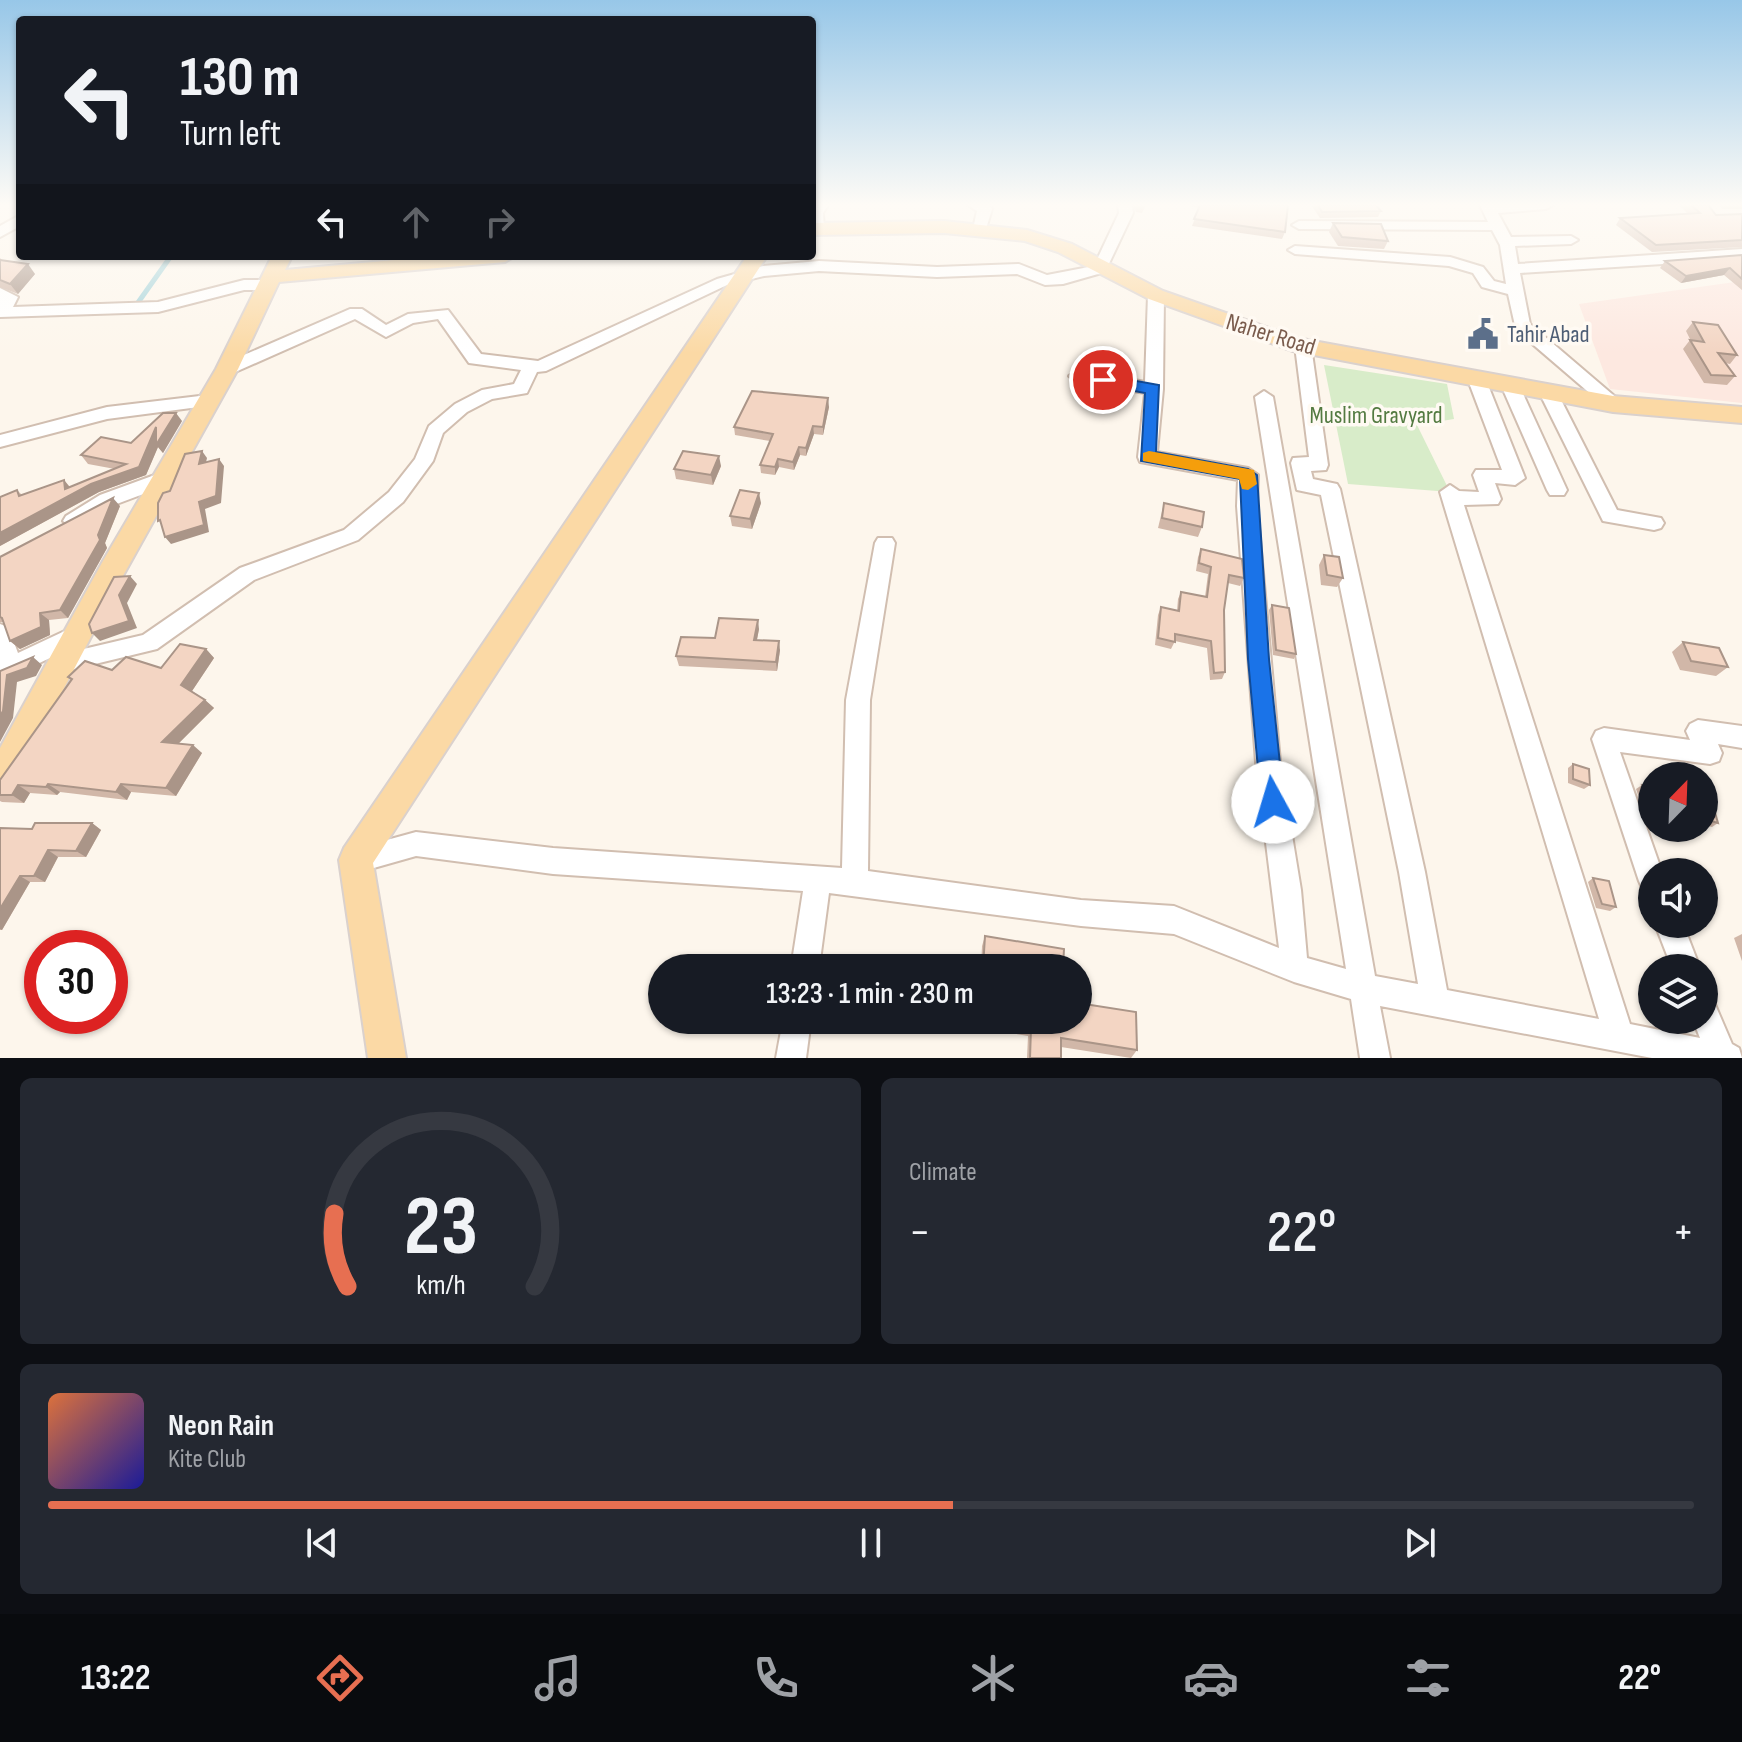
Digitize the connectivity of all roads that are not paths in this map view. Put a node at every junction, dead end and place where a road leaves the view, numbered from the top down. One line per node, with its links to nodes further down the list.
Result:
1 (1076, 254): 8 (main road, Naher Road)
2 (1107, 254): 8 (street)
3 (1351, 254): 11 (street)
4 (1507, 254): 9 (street)
5 (1736, 254): 9 (street)
6 (451, 260): 10 (main road)
7 (750, 266): 8 (street); 16 (street); 40 (main road)
8 (1100, 269): 13 (main road, Naher Road)
9 (1510, 269): 11 (street)
10 (274, 273): 14 (street); 17 (main road)
11 (1514, 291): 25 (street)
12 (0, 293): 14 (street)
13 (1156, 295): 15 (main road, Naher Road); 21 (street)
14 (2, 312)
15 (1303, 346): 19 (main road, Naher Road); 46 (street)
16 (531, 367): 17 (street); 35 (street)
17 (227, 369): 24 (main road)
18 (1078, 376): 21 (street)
19 (1477, 380): 20 (main road, Naher Road); 49 (street)
20 (1510, 385): 22 (main road, Naher Road); 29 (street)
21 (1154, 389): 44 (street)
22 (1548, 392): 25 (main road, Naher Road); 30 (street)
23 (1264, 397): 45 (street)
24 (208, 401): 27 (street); 28 (main road)
25 (1613, 404): 26 (main road, Naher Road)
26 (1740, 417)
27 (1, 445)
28 (163, 479): 31 (street); 34 (main road)
29 (1557, 490)
30 (1654, 523)
31 (59, 530)
32 (885, 543): 42 (street)
33 (0, 633): 36 (street)
34 (77, 635): 35 (main road); 36 (street)
35 (62, 663): 38 (main road)
36 (6, 669)
37 (1742, 737): 39 (street)
38 (0, 779)
39 (1644, 858)
40 (356, 860): 41 (street); 51 (main road)
41 (818, 881): 42 (street); 43 (street)
42 (855, 882): 44 (street)
43 (807, 954)
44 (1294, 968): 45 (street)
45 (1363, 988): 46 (street); 53 (street)
46 (1435, 1001): 49 (street)
47 (795, 1034): 52 (street)
48 (1715, 1034): 50 (street)
49 (1619, 1037): 50 (street)
50 (1726, 1057)
51 (387, 1058)
52 (791, 1058)
53 (1375, 1058)

